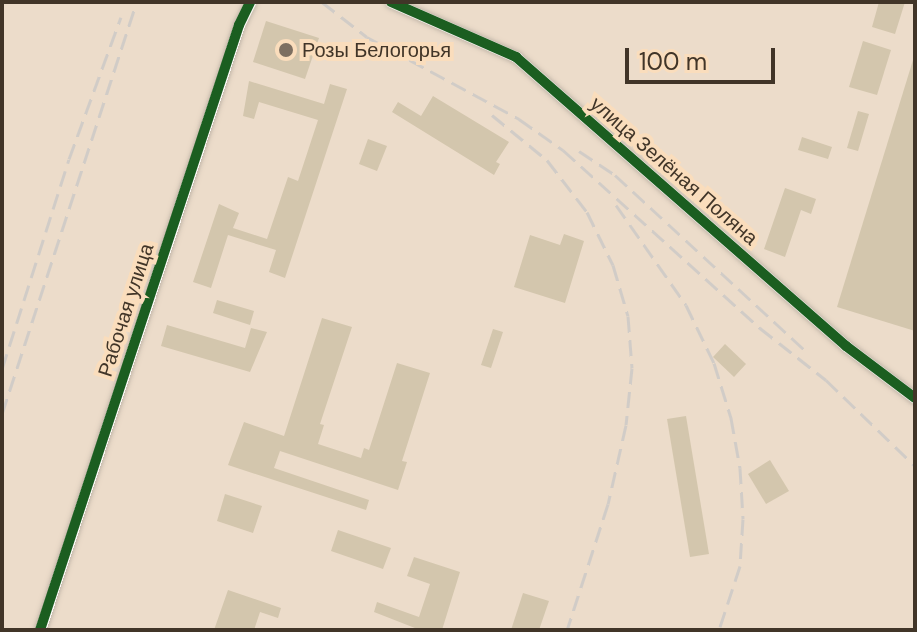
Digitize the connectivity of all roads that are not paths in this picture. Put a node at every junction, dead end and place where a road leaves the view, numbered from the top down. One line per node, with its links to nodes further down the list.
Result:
1 (250, 2): 4 (street, Рабочая улица)
2 (391, 2): 3 (street, улица Зелёная Поляна)
3 (915, 398)
4 (40, 630)

